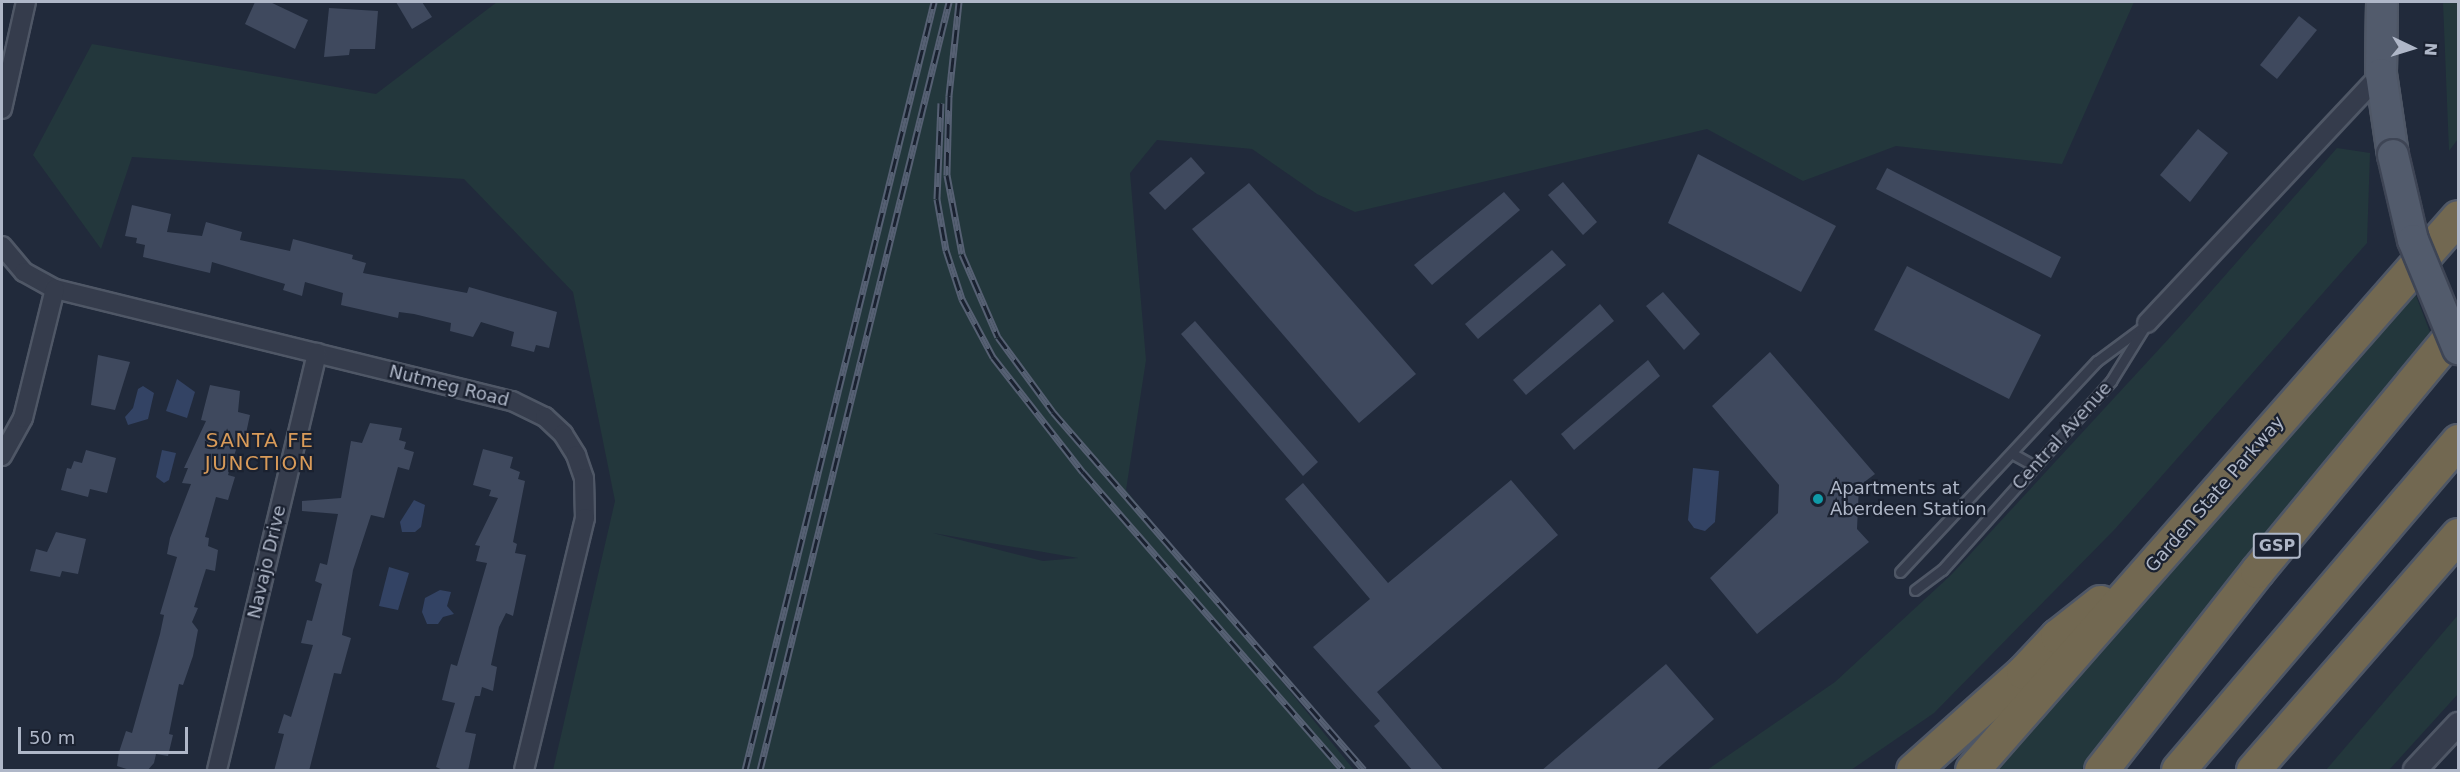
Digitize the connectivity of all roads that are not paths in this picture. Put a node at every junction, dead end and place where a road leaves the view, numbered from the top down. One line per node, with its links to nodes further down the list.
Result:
1 (26, 2): 4 (street)
2 (2382, 2): 3 (main road)
3 (2381, 74): 8 (street, Central Avenue); 10 (main road, bridge)
4 (2, 109)
5 (2458, 217): 17 (highway, Garden State Parkway)
6 (2, 246): 7 (street, Nutmeg Road)
7 (55, 289): 11 (street, Nutmeg Road); 14 (street)
8 (2147, 323): 13 (lane, Central Avenue); 15 (lane, Central Avenue)
9 (2458, 327): 26 (highway, GSP)
10 (2458, 349)
11 (317, 353): 22 (street, Navajo Drive); 23 (street, Nutmeg Road)
12 (2458, 441): 27 (highway)
13 (2013, 454): 15 (lane); 18 (lane, Central Avenue)
14 (2, 456)
15 (2035, 466): 19 (lane, Central Avenue)
16 (2458, 535): 28 (highway)
17 (2161, 555): 24 (highway); 25 (highway, Garden State Parkway)
18 (1900, 572)
19 (1915, 590)
20 (2458, 724): 21 (street)
21 (2418, 769)
22 (218, 771)
23 (524, 771)
24 (1913, 771)
25 (1972, 771)
26 (2101, 771)
27 (2178, 771)
28 (2253, 771)

